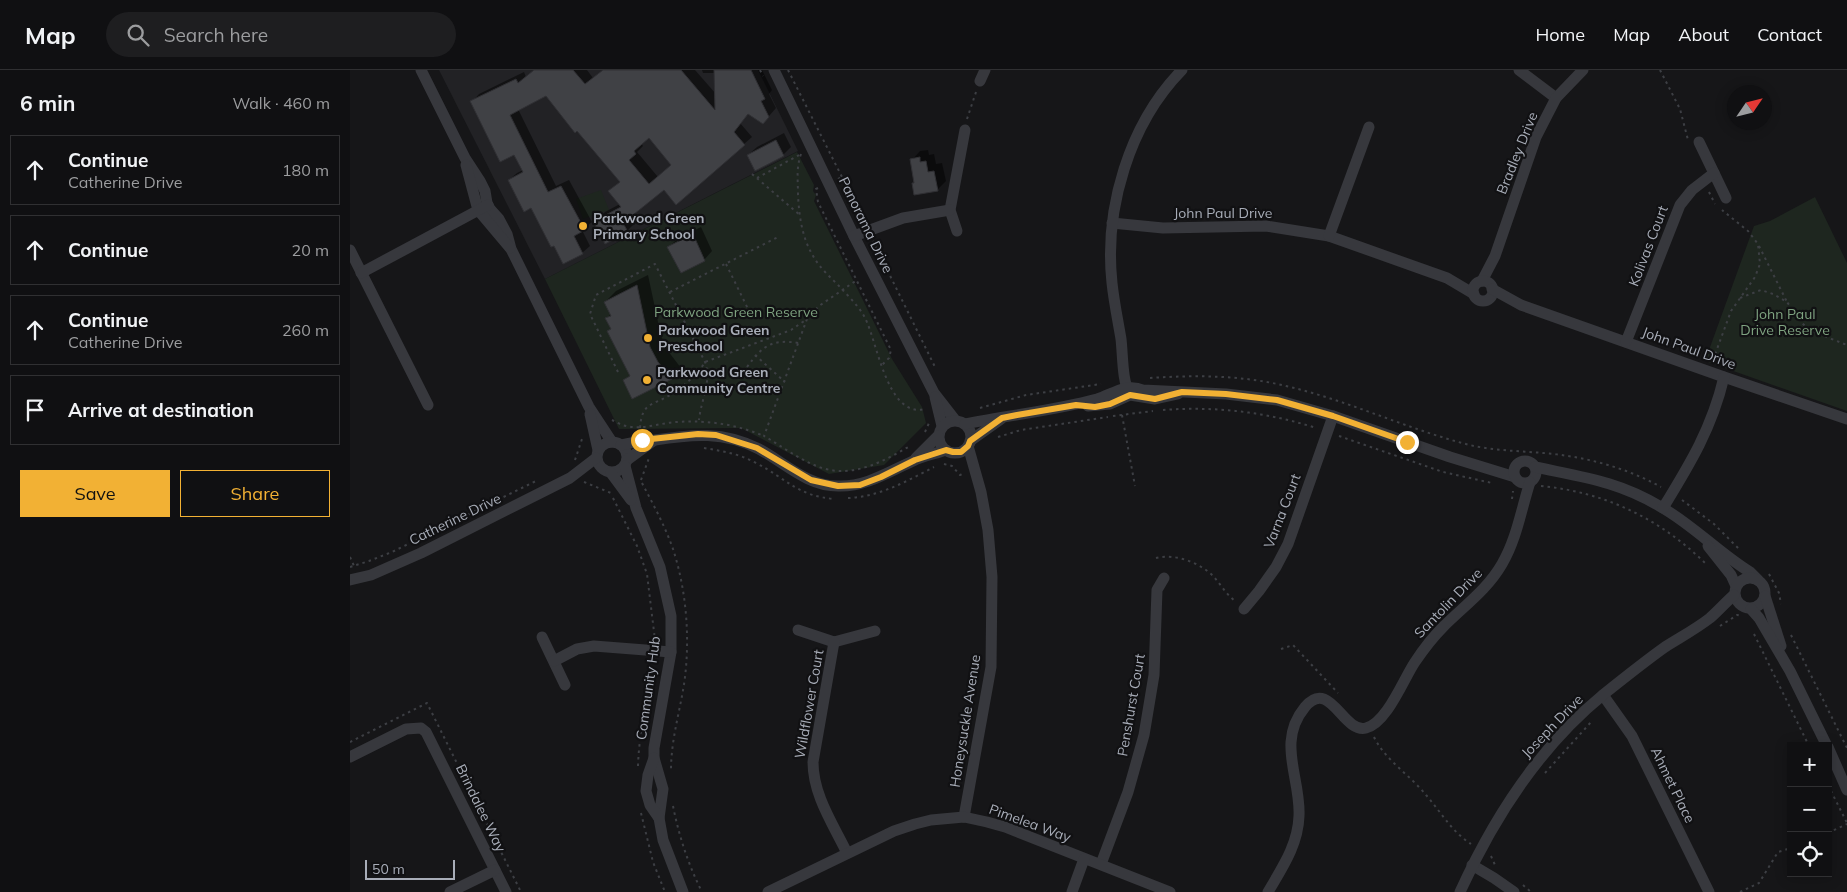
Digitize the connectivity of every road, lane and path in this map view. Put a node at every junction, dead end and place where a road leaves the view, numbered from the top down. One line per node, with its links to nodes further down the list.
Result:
1 (421, 70): 19 (street)
2 (774, 70): 26 (street, Panorama Drive)
3 (788, 70): 15 (path)
4 (1182, 70): 23 (street)
5 (1519, 70): 9 (street)
6 (1582, 70): 9 (street, Bradley Drive)
7 (1660, 70): 12 (path)
8 (983, 75): 11 (path)
9 (1556, 98): 33 (street, Bradley Drive)
10 (1369, 127): 27 (street)
11 (965, 130): 21 (street)
12 (1694, 143): 14 (street)
13 (752, 174): 16 (path)
14 (1710, 176): 17 (street); 18 (path); 42 (street, Kolivas Court)
15 (842, 177)
16 (757, 178): 22 (path); 22 (path)
17 (1726, 198)
18 (1715, 204)
19 (483, 208): 31 (street); 64 (street)
20 (1722, 209): 28 (path)
21 (950, 210): 24 (street); 26 (street)
22 (801, 216): 34 (path)
23 (1112, 223): 27 (street, John Paul Drive); 52 (street)
24 (956, 231)
25 (780, 236): 30 (path)
26 (854, 236): 53 (street, Panorama Drive)
27 (1330, 236): 33 (street, John Paul Drive)
28 (1758, 244): 36 (path); 38 (path)
29 (350, 250): 31 (street)
30 (726, 264): 35 (path); 41 (path)
31 (361, 273): 55 (street)
32 (857, 280): 34 (path)
33 (1483, 287): 37 (street, Bradley Drive); 39 (street, John Paul Drive)
34 (842, 290): 40 (path); 54 (path)
35 (670, 292): 46 (path); 48 (path)
36 (1740, 298): 38 (path); 49 (path)
37 (1487, 300): 39 (street, John Paul Drive)
38 (1788, 302): 44 (path)
39 (1521, 305): 42 (street, John Paul Drive)
40 (808, 317): 43 (path); 46 (path)
41 (753, 319)
42 (1626, 342): 49 (street, John Paul Drive)
43 (798, 343): 45 (path); 51 (path)
44 (1847, 345)
45 (755, 355): 47 (path); 51 (path)
46 (705, 362): 65 (path); 65 (path)
47 (747, 366)
48 (618, 372)
49 (1709, 372): 50 (street, John Paul Drive)
50 (1724, 377): 61 (street, John Paul Drive); 85 (street)
51 (785, 382): 71 (path)
52 (1128, 386): 56 (path); 59 (street); 63 (street); 85 (path)
53 (934, 392): 54 (street, Panorama Drive); 62 (street, Panorama Drive)
54 (937, 405): 66 (street, Panorama Drive)
55 (428, 406)
56 (980, 408): 57 (path); 63 (path)
57 (974, 410)
58 (1122, 415): 63 (path); 67 (path); 82 (path)
59 (1333, 416): 67 (street, Varna Court); 80 (street)
60 (928, 417): 73 (path)
61 (1847, 418)
62 (960, 422): 63 (street); 66 (street); 70 (street)
63 (987, 423): 70 (street)
64 (596, 427): 65 (path); 69 (street); 74 (street); 77 (path)
65 (640, 427): 68 (path)
66 (940, 431): 72 (street); 73 (street)
67 (1328, 432): 81 (path); 102 (street, Varna Court)
68 (647, 442): 69 (street); 73 (street); 75 (street); 83 (path)
69 (616, 443): 74 (street); 75 (street)
70 (969, 444): 72 (street); 78 (street, Honeysuckle Avenue)
71 (910, 446)
72 (951, 451): 73 (street); 78 (street, Honeysuckle Avenue)
73 (927, 452): 78 (path)
74 (597, 454): 76 (street); 77 (street, Catherine Drive)
75 (626, 463): 76 (street); 83 (street, Community Hub)
76 (607, 472): 77 (street, Catherine Drive); 83 (street, Community Hub)
77 (576, 476): 84 (path); 97 (street, Catherine Drive)
78 (973, 476): 134 (street, Honeysuckle Avenue)
79 (540, 479): 93 (path)
80 (1524, 479): 86 (path); 87 (street); 92 (path); 121 (street, Santolin Drive)
81 (1499, 484)
82 (1135, 486)
83 (626, 487): 84 (path); 114 (street, Community Hub)
84 (612, 493): 113 (path)
85 (1672, 493): 87 (street); 89 (path)
86 (1512, 503)
87 (1663, 508): 88 (street)
88 (1694, 530): 98 (street); 99 (street)
89 (1745, 554)
90 (350, 557): 93 (path)
91 (1156, 558): 102 (path)
92 (1706, 564)
93 (354, 566): 94 (path)
94 (350, 567)
95 (1765, 569): 103 (path)
96 (1164, 578): 143 (street, Penshurst Court)
97 (350, 580)
98 (1758, 580): 99 (street); 100 (street)
99 (1735, 591): 101 (street); 104 (street, Joseph Drive)
100 (1765, 596): 101 (street); 116 (street)
101 (1746, 607): 104 (street, Joseph Drive); 116 (street)
102 (1244, 609)
103 (1782, 609)
104 (1709, 619): 118 (street, Joseph Drive)
105 (1731, 619): 106 (path)
106 (1716, 629)
107 (1788, 629): 123 (path)
108 (798, 630): 111 (street, Wildflower Court)
109 (875, 632): 111 (street, Wildflower Court)
110 (542, 638): 115 (street)
111 (834, 642): 140 (street, Wildflower Court)
112 (1281, 649): 119 (path)
113 (655, 650): 114 (street); 115 (street); 128 (path)
114 (671, 652): 126 (street, Community Hub)
115 (554, 661): 117 (street)
116 (1790, 671): 122 (street)
117 (565, 685)
118 (1603, 694): 138 (street, Joseph Drive); 156 (street, Ahmet Place)
119 (1343, 698)
120 (1594, 720): 129 (path)
121 (1369, 727): 138 (path); 153 (street)
122 (1826, 742)
123 (1847, 748)
124 (1832, 755): 127 (street)
125 (350, 757): 145 (street, Brindalee Way)
126 (654, 758): 135 (street, Community Hub); 135 (street, Community Hub)
127 (1838, 767): 130 (street); 132 (street)
128 (638, 775)
129 (1543, 775)
130 (1847, 781)
131 (1829, 787): 136 (path)
132 (1847, 790)
133 (639, 808): 148 (path)
134 (964, 817): 140 (street, Pimelea Way); 142 (street, Pimelea Way)
135 (659, 818): 149 (street, Community Hub)
136 (1847, 824): 137 (path)
137 (1830, 832)
138 (1480, 849): 141 (path); 144 (street, Joseph Drive)
139 (1787, 849): 157 (path)
140 (847, 853): 150 (street, Pimelea Way)
141 (1492, 856)
142 (1084, 859): 143 (street, Pimelea Way); 151 (street)
143 (1101, 864): 152 (street, Pimelea Way)
144 (1472, 865): 154 (street, Joseph Drive); 155 (street)
145 (495, 870): 146 (street); 147 (street, Brindalee Way)
146 (450, 892)
147 (506, 892)
148 (665, 892)
149 (683, 892)
150 (768, 892)
151 (1072, 892)
152 (1170, 892)
153 (1268, 892)
154 (1460, 892)
155 (1514, 892)
156 (1709, 892)
157 (1740, 892)

